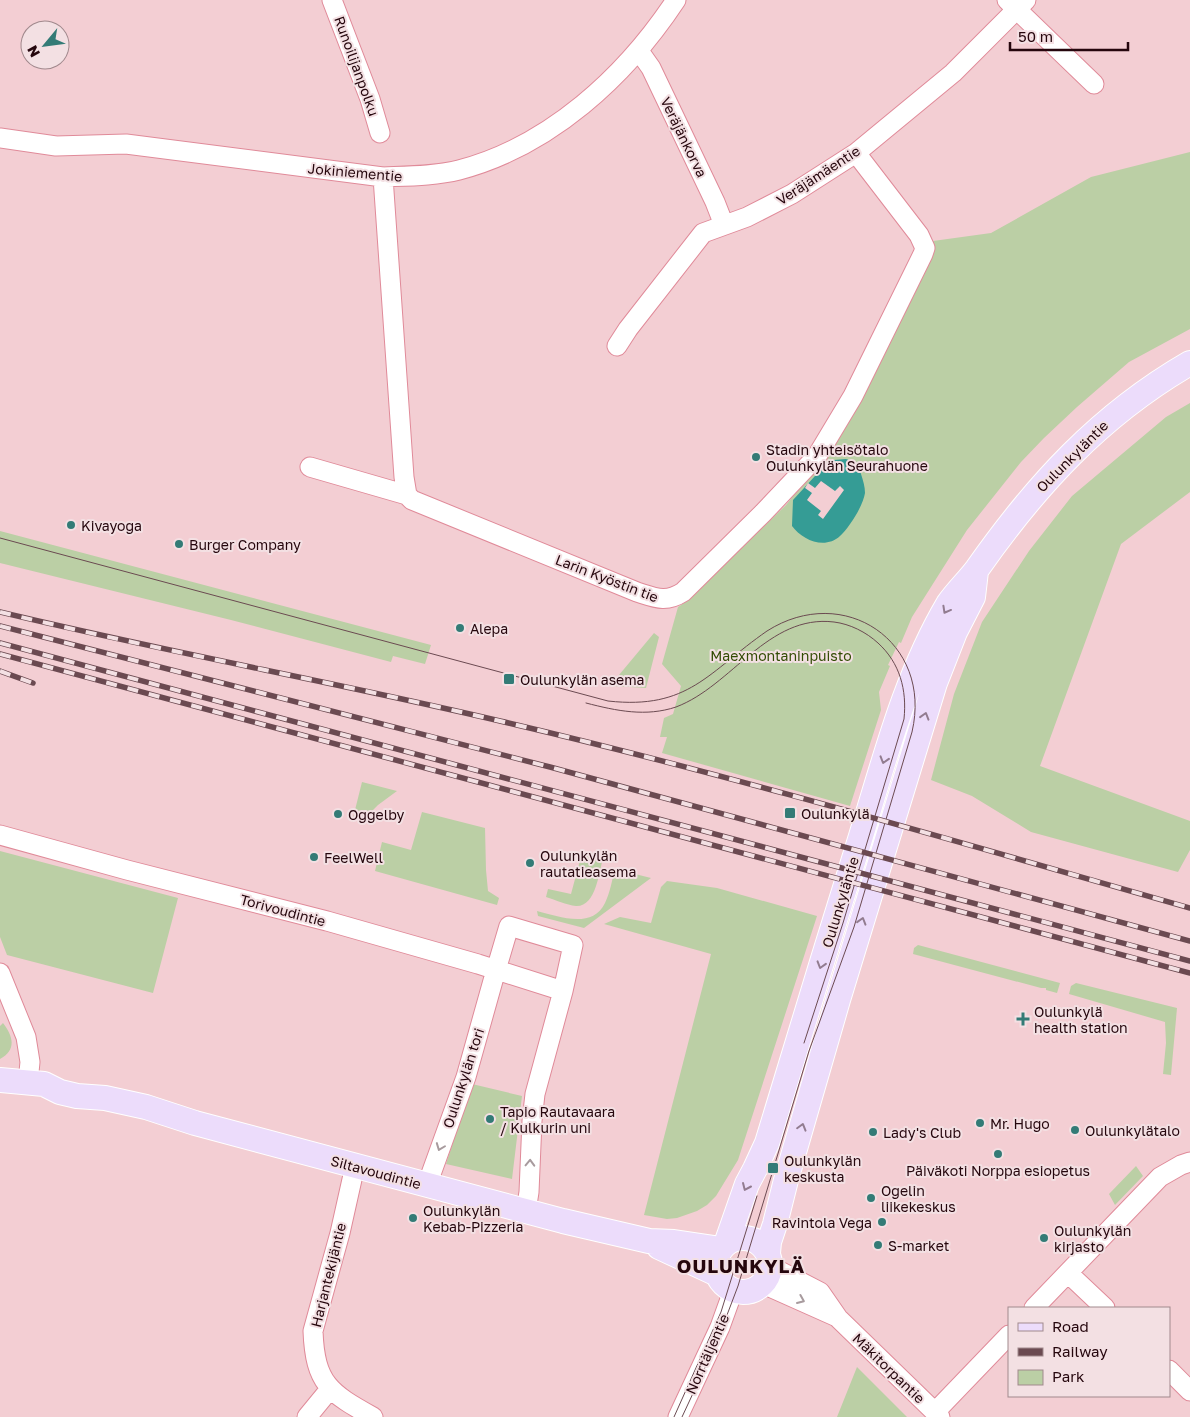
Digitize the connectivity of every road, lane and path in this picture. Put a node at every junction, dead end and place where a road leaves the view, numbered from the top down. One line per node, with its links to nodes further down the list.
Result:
1 (332, 0): 6 (street, Runoilijanpolku)
2 (676, 0): 4 (street, Jokiniementie)
3 (1016, 3): 5 (street); 8 (street, Veräjämäentie)
4 (640, 51): 9 (street, Jokiniementie); 10 (street, Veräjänkorva)
5 (1094, 84)
6 (380, 133)
7 (0, 138): 9 (street, Jokiniementie)
8 (856, 153): 10 (street, Veräjämäentie); 14 (street, Larin Kyöstin tie)
9 (383, 177): 14 (street)
10 (724, 225): 11 (street, Veräjämäentie)
11 (617, 346)
12 (1190, 363): 15 (main road, Oulunkyläntie)
13 (310, 467): 14 (street, Larin Kyöstin tie)
14 (407, 495)
15 (976, 572): 27 (main road, Oulunkyläntie, one-way to 27); 28 (main road, Oulunkyläntie, one-way to 15)
16 (0, 834): 17 (street, Torivoudintie)
17 (496, 970): 19 (street, Torivoudintie); 19 (street, Oulunkylän tori); 24 (street, Oulunkylän tori, one-way to 24)
18 (0, 973): 21 (street)
19 (564, 991): 25 (street, one-way to 19)
20 (0, 1080): 21 (main road, Siltavoudintie)
21 (36, 1083): 23 (main road, Siltavoudintie)
22 (1190, 1162): 29 (street)
23 (355, 1166): 24 (main road, Siltavoudintie); 35 (street, Harjantekijäntie)
24 (427, 1185): 25 (main road, Siltavoudintie)
25 (526, 1211): 26 (main road, Siltavoudintie)
26 (649, 1241): 27 (main road, Siltavoudintie); 30 (main road, Siltavoudintie)
27 (724, 1246): 28 (main road); 30 (main road)
28 (767, 1268): 30 (main road); 37 (street, Mäkitorpantie)
29 (1068, 1273): 31 (street); 32 (street)
30 (725, 1283): 40 (street, Norrtäljentie)
31 (1035, 1307)
32 (1104, 1307)
33 (1008, 1335): 37 (street)
34 (1170, 1371): 36 (street)
35 (330, 1389): 38 (street); 39 (street, Harjantekijäntie)
36 (1190, 1391)
37 (937, 1414)
38 (306, 1417)
39 (373, 1417)
40 (678, 1417)

